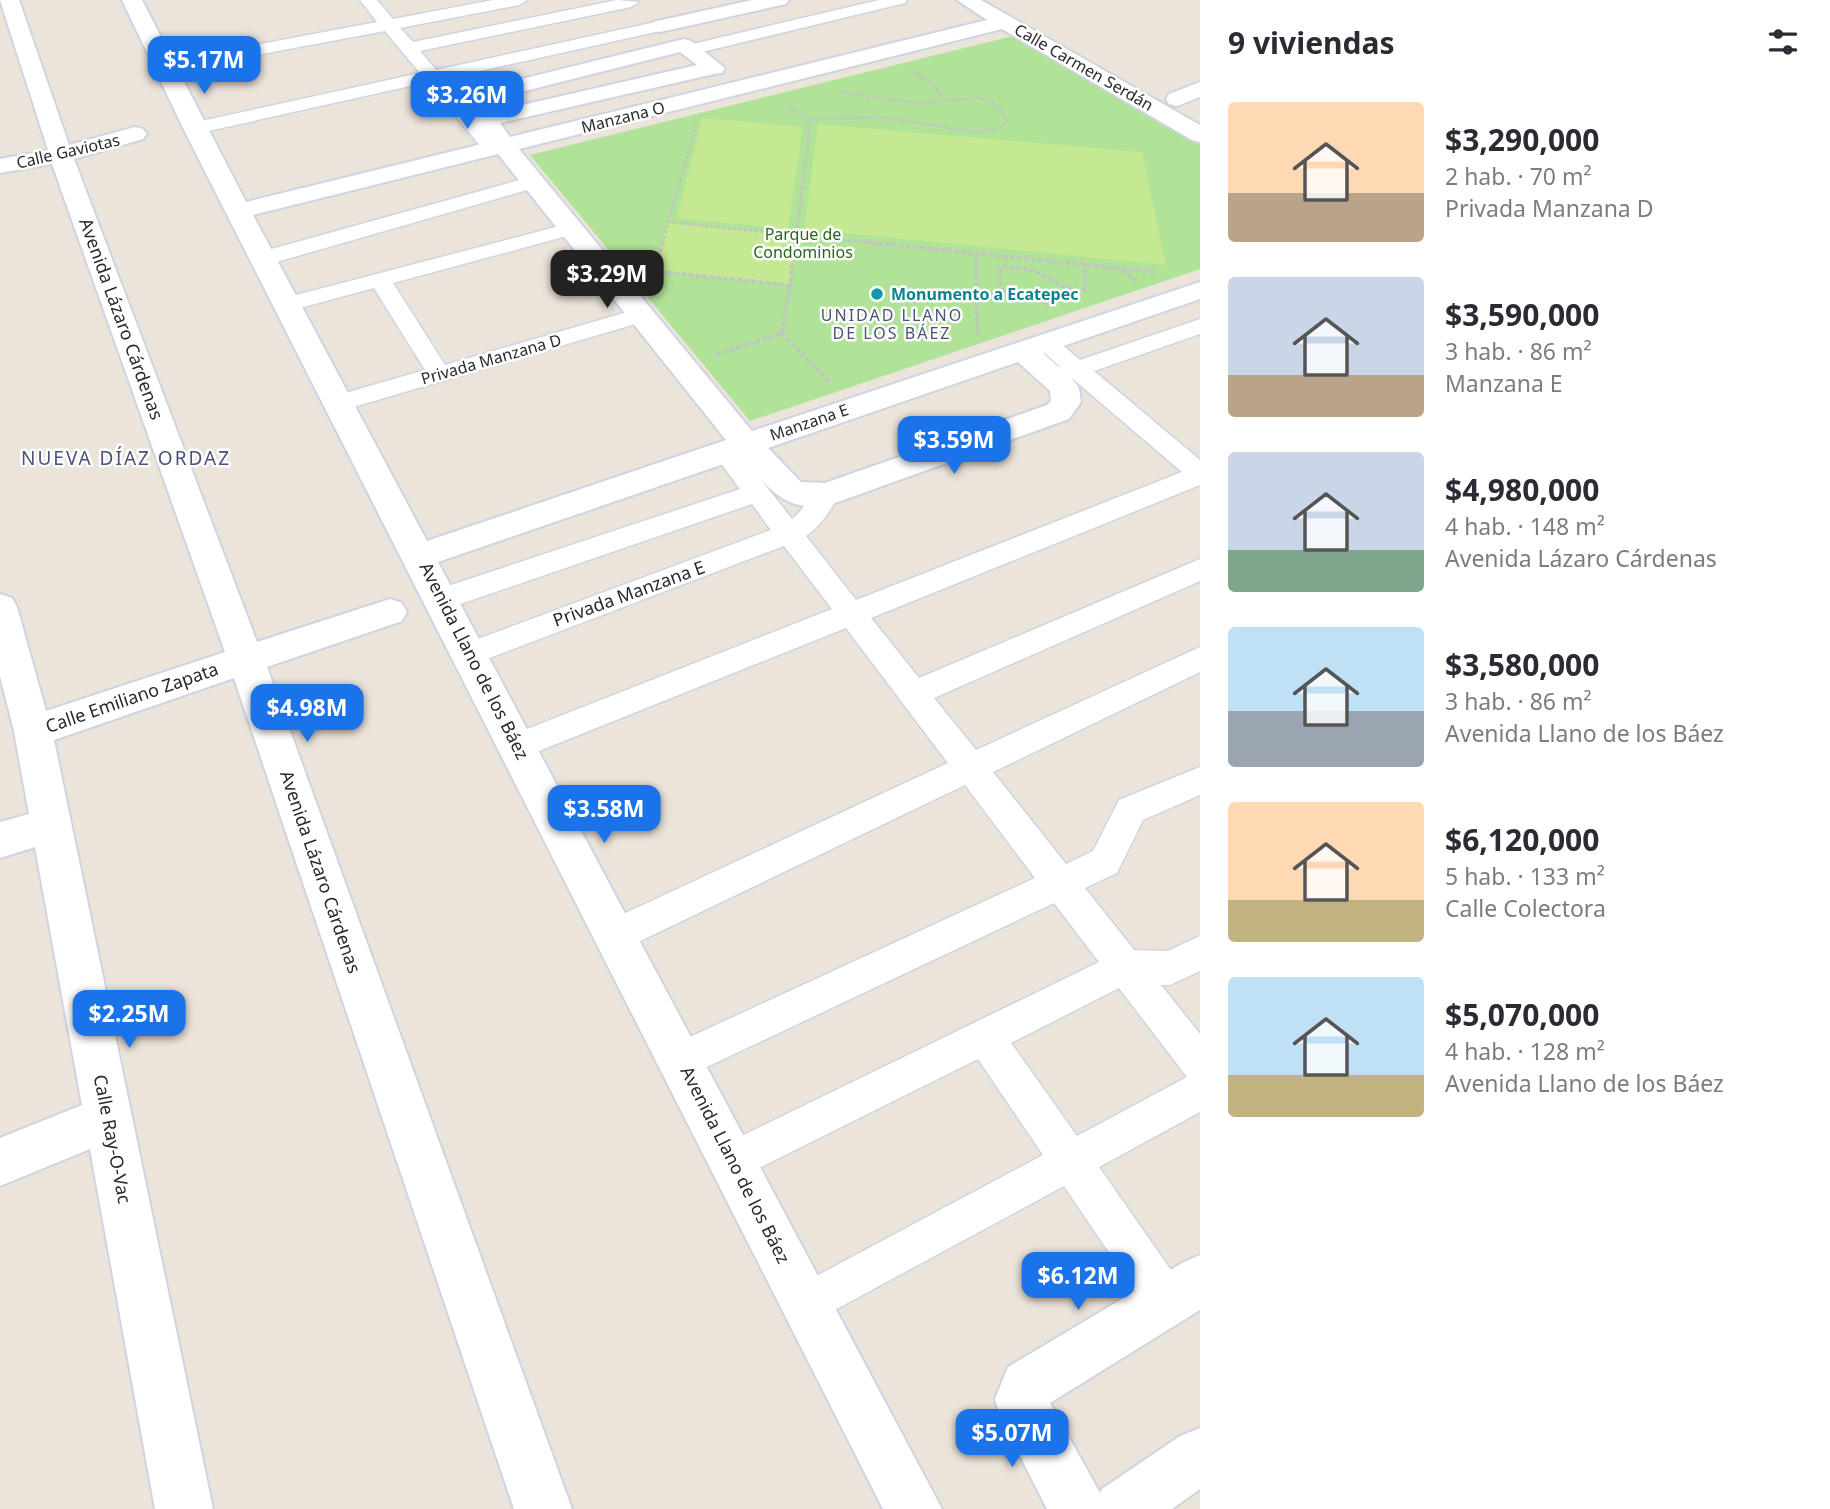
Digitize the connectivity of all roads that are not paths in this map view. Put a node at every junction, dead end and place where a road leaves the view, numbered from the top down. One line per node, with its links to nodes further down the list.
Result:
1 (9, 0): 24 (street, Avenida Lázaro Cárdenas)
2 (368, 0): 10 (street)
3 (519, 0): 10 (street)
4 (779, 0): 11 (street)
5 (899, 0): 12 (street)
6 (967, 0): 9 (street, Calle Carmen Serdán)
7 (629, 1): 11 (street); 13 (street)
8 (141, 3): 14 (street, Avenida Llano de los Báez)
9 (1003, 11): 17 (street, Calle Carmen Serdán); 22 (street, Calle Carmen Serdán); 23 (street, Manzana O)
10 (389, 25): 13 (street); 14 (street)
11 (660, 26): 12 (street); 15 (street)
12 (687, 47): 19 (street); 19 (street)
13 (410, 48): 15 (street)
14 (166, 67): 20 (street, Avenida Llano de los Báez)
15 (435, 77): 20 (street); 23 (street)
16 (1200, 89): 17 (street)
17 (1177, 99): 18 (street, Calle Carmen Serdán)
18 (1200, 112)
19 (486, 119): 23 (street)
20 (195, 128): 27 (street, Avenida Llano de los Báez)
21 (135, 134): 24 (street, Calle Gaviotas)
22 (1200, 135)
23 (499, 148): 26 (street); 27 (street, Manzana O)
24 (61, 155): 25 (street, Calle Gaviotas); 52 (street, Avenida Lázaro Cárdenas)
25 (0, 166)
26 (534, 182): 28 (street); 29 (street)
27 (240, 211): 29 (street, Avenida Llano de los Báez)
28 (571, 229): 30 (street); 33 (street)
29 (265, 258): 32 (street, Avenida Llano de los Báez)
30 (380, 280): 32 (street); 36 (street)
31 (1200, 290): 35 (street, Manzana E)
32 (289, 304): 38 (street, Avenida Llano de los Báez)
33 (641, 315): 36 (street, Privada Manzana D); 39 (street)
34 (1200, 326): 37 (street)
35 (1033, 346): 37 (street); 39 (street, Manzana E)
36 (439, 374): 38 (street, Privada Manzana D)
37 (1064, 374): 40 (street); 42 (street)
38 (340, 404): 44 (street, Avenida Llano de los Báez)
39 (735, 448): 41 (street); 42 (street); 44 (street, Manzana E)
40 (1200, 475): 48 (street)
41 (756, 493): 43 (street); 46 (street)
42 (827, 494): 43 (street)
43 (789, 534): 48 (street); 50 (street, Privada Manzana E)
44 (419, 556): 46 (street, Avenida Llano de los Báez)
45 (1200, 569): 53 (street)
46 (440, 600): 50 (street, Avenida Llano de los Báez)
47 (390, 612): 52 (street, Calle Emiliano Zapata)
48 (851, 614): 53 (street); 55 (street)
49 (1, 622): 54 (street, Calle Ray-O-Vac)
50 (468, 653): 55 (street, Avenida Llano de los Báez)
51 (1200, 659): 56 (street)
52 (246, 660): 54 (street, Calle Emiliano Zapata); 76 (street, Avenida Lázaro Cárdenas)
53 (913, 694): 56 (street)
54 (33, 731): 58 (street, Calle Ray-O-Vac)
55 (518, 746): 61 (street, Avenida Llano de los Báez)
56 (970, 768): 60 (street); 61 (street)
57 (1200, 781): 60 (street)
58 (51, 825): 59 (street); 68 (street, Calle Ray-O-Vac)
59 (0, 840)
60 (1060, 883): 63 (street); 65 (street)
61 (616, 935): 65 (street, Avenida Llano de los Báez)
62 (1200, 953): 63 (street)
63 (1125, 967): 64 (street); 66 (street)
64 (985, 1037): 69 (street); 70 (street)
65 (681, 1060): 69 (street, Avenida Llano de los Báez)
66 (1200, 1064)
67 (1200, 1091): 70 (street)
68 (108, 1118): 71 (street); 75 (street, Calle Ray-O-Vac)
69 (733, 1161): 73 (street, Avenida Llano de los Báez)
70 (1070, 1161): 72 (street); 73 (street)
71 (0, 1162)
72 (1183, 1291): 78 (street)
73 (807, 1304): 77 (street, Avenida Llano de los Báez)
74 (1200, 1457): 79 (street)
75 (184, 1509)
76 (543, 1509)
77 (913, 1509)
78 (1078, 1509)
79 (1122, 1509)

